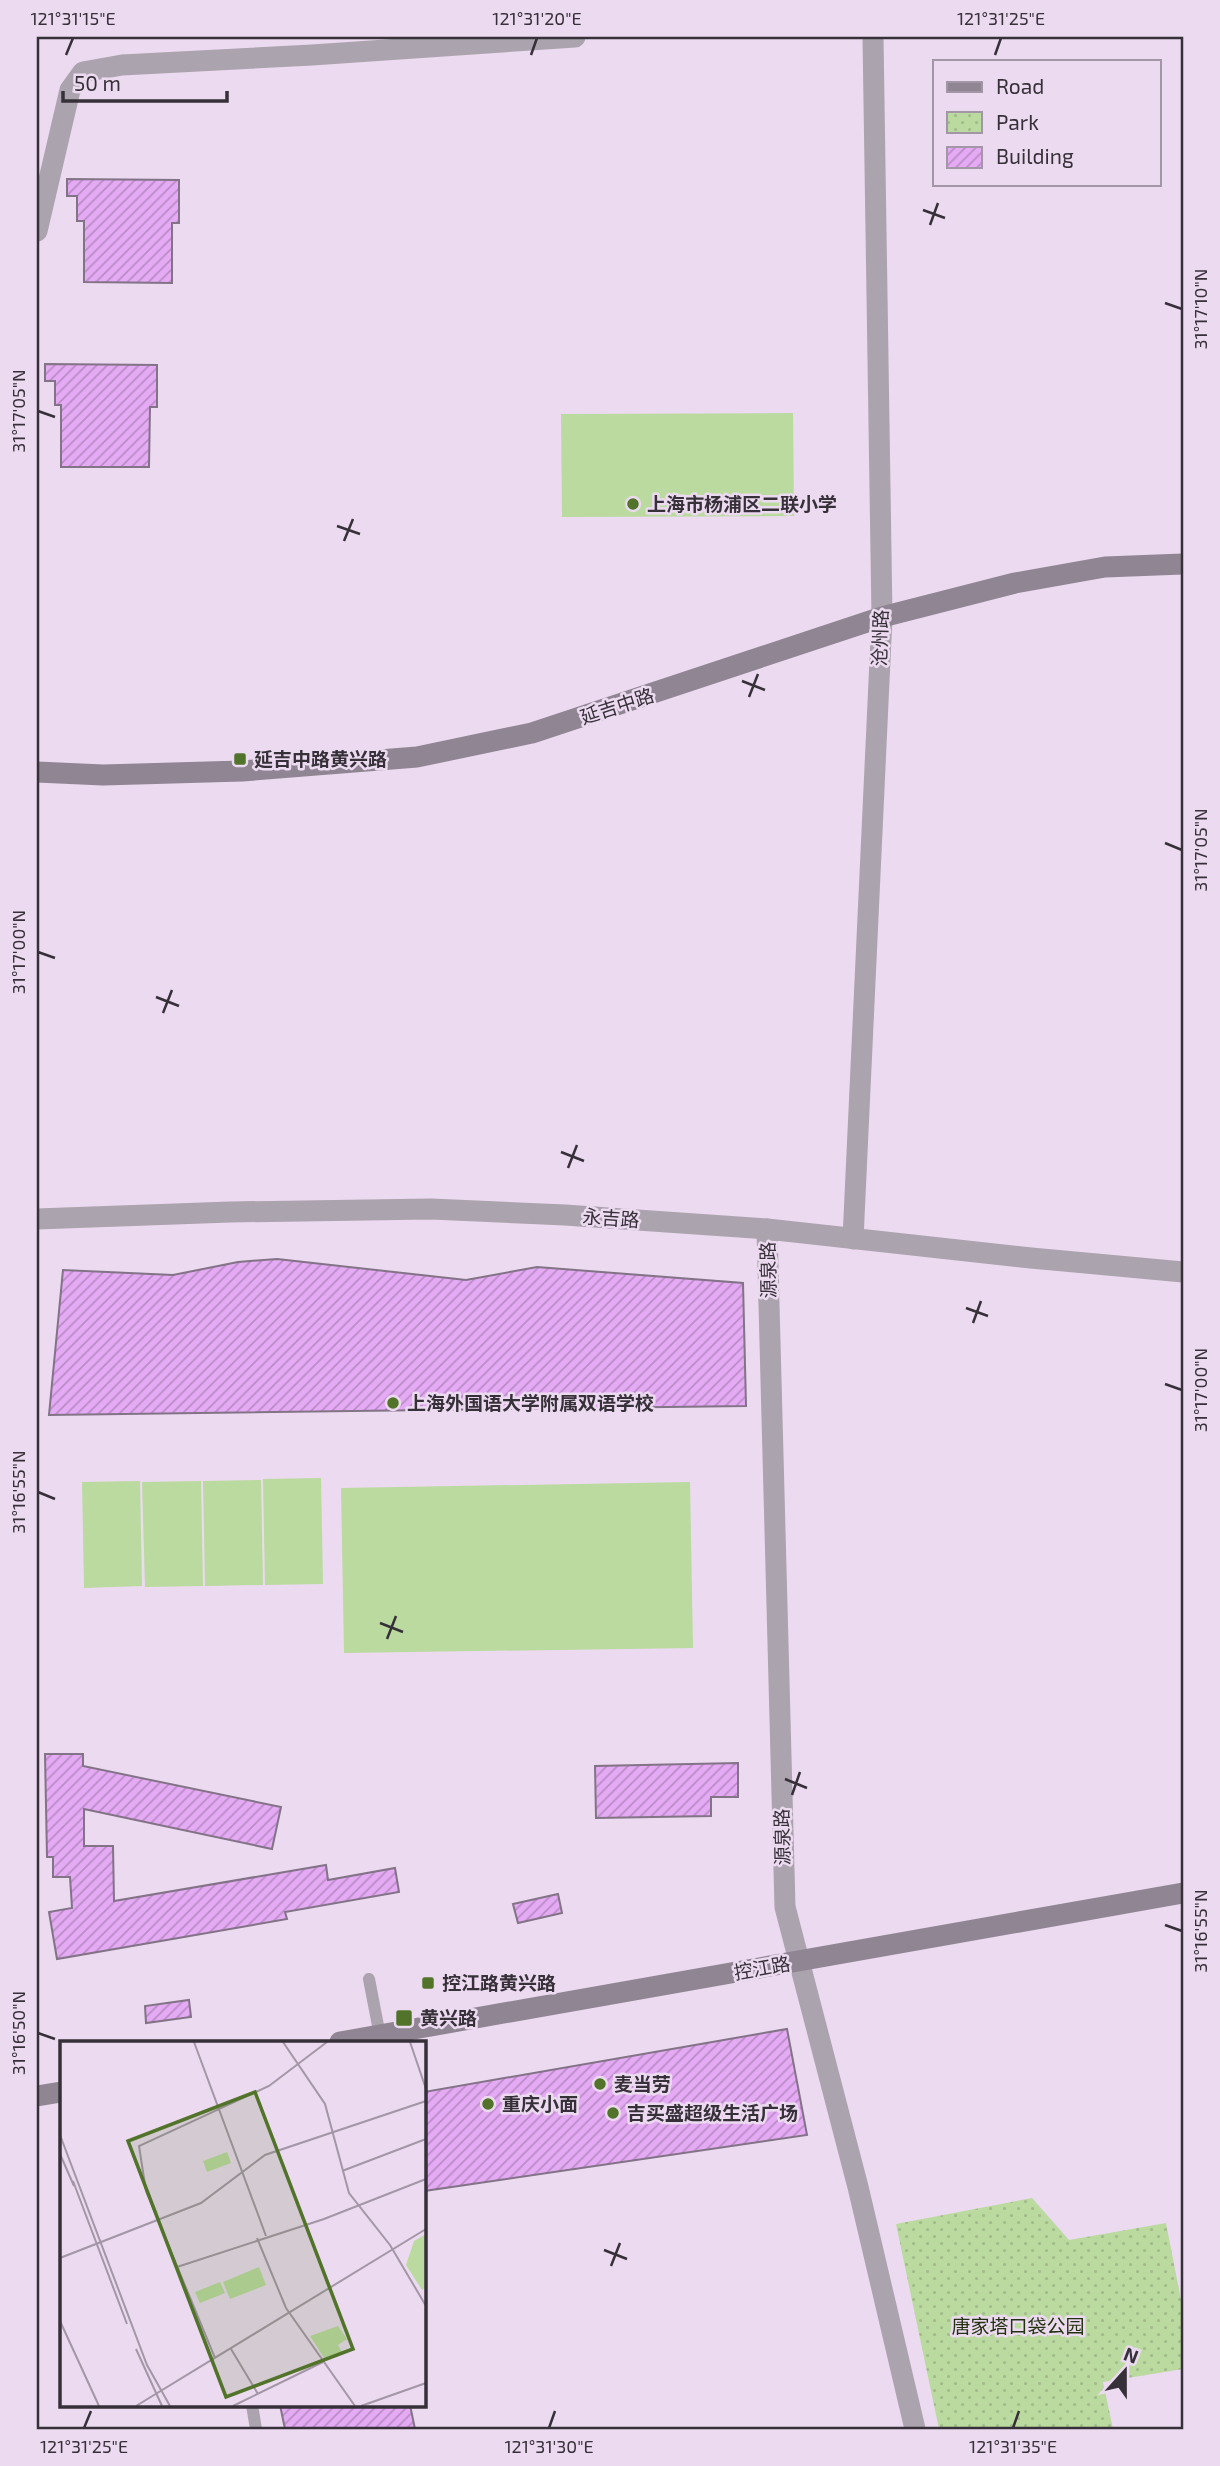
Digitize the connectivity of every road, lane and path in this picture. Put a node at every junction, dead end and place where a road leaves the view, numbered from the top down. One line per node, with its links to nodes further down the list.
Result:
1 (575, 37): 3 (street)
2 (873, 37): 5 (street, 沧州路)
3 (37, 231)
4 (1183, 564): 5 (street, 延吉中路)
5 (882, 617): 6 (street, 延吉中路); 9 (street, 沧州路)
6 (37, 772)
7 (37, 1219): 8 (street, 永吉路)
8 (767, 1229): 9 (street, 永吉路); 12 (street, 源泉路)
9 (853, 1239): 10 (street, 永吉路)
10 (1183, 1272)
11 (1183, 1893): 12 (street, 控江路)
12 (800, 1961): 14 (street, 控江路); 20 (street, 源泉路)
13 (369, 1979): 14 (lane)
14 (380, 2036): 15 (street, 控江路)
15 (347, 2041)
16 (60, 2092): 17 (street)
17 (37, 2096)
18 (252, 2406): 19 (lane)
19 (256, 2429)
20 (915, 2429)

